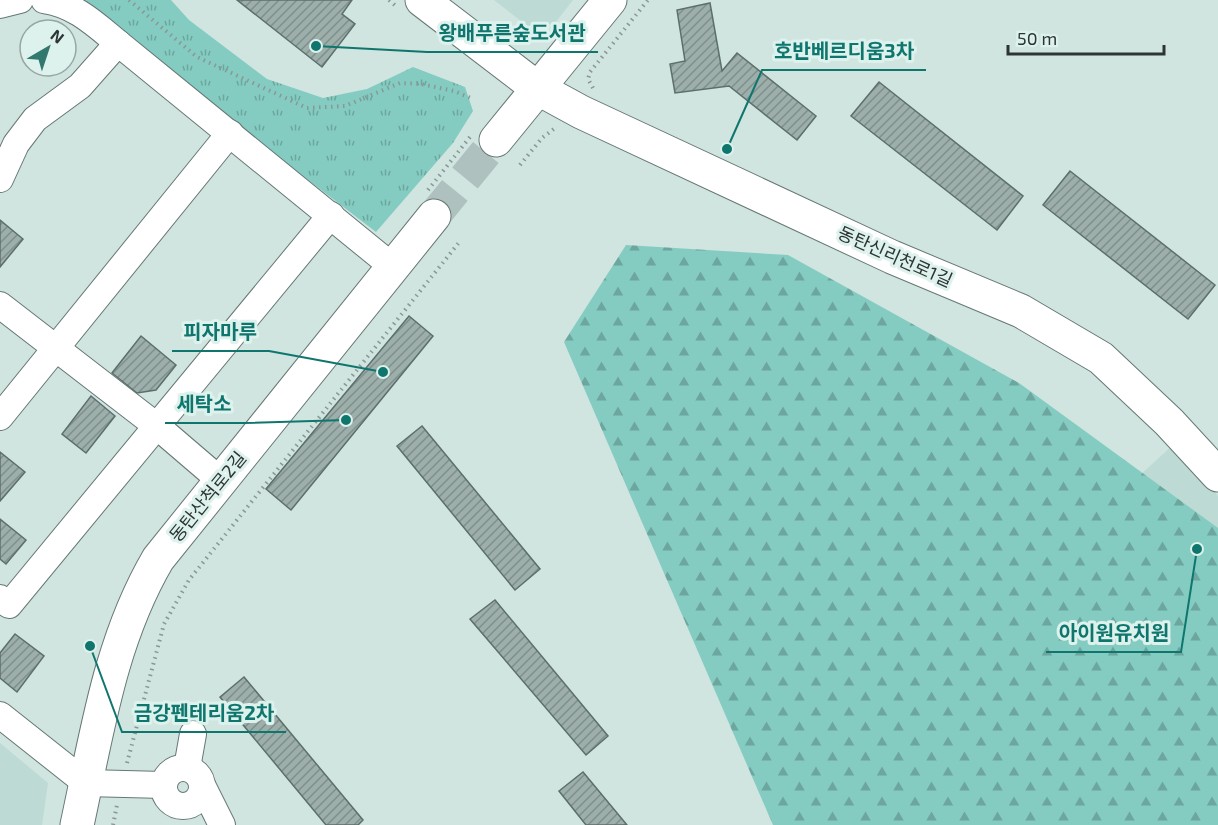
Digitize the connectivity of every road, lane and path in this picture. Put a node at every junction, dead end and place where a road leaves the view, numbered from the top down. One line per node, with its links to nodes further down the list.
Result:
1 (20, 0): 7 (street)
2 (44, 0): 8 (street)
3 (129, 0): 11 (path)
4 (422, 0): 9 (street, 동탄신리천로1길)
5 (610, 0): 9 (street)
6 (648, 0): 10 (path)
7 (0, 5)
8 (118, 43): 13 (street); 16 (street)
9 (537, 88): 14 (street); 25 (street, 동탄신리천로1길)
10 (597, 94)
11 (473, 99)
12 (566, 129): 15 (path)
13 (230, 133): 17 (street); 22 (street)
14 (496, 140)
15 (520, 165)
16 (0, 179)
17 (331, 215): 20 (street); 24 (street)
18 (434, 216): 20 (street, 동탄산척로2길)
19 (461, 240): 31 (path)
20 (393, 267): 26 (street, 동탄산척로2길)
21 (0, 305): 22 (street)
22 (57, 346): 23 (street); 24 (street)
23 (0, 417)
24 (158, 427): 26 (street); 27 (street)
25 (1218, 475)
26 (221, 481): 30 (street, 동탄산척로2길)
27 (0, 597)
28 (0, 715): 30 (street)
29 (193, 734): 32 (street)
30 (86, 783): 31 (street); 33 (street, 동탄산척로2길)
31 (122, 784): 32 (street); 34 (path)
32 (193, 787): 35 (street)
33 (76, 825)
34 (113, 825)
35 (222, 825)

